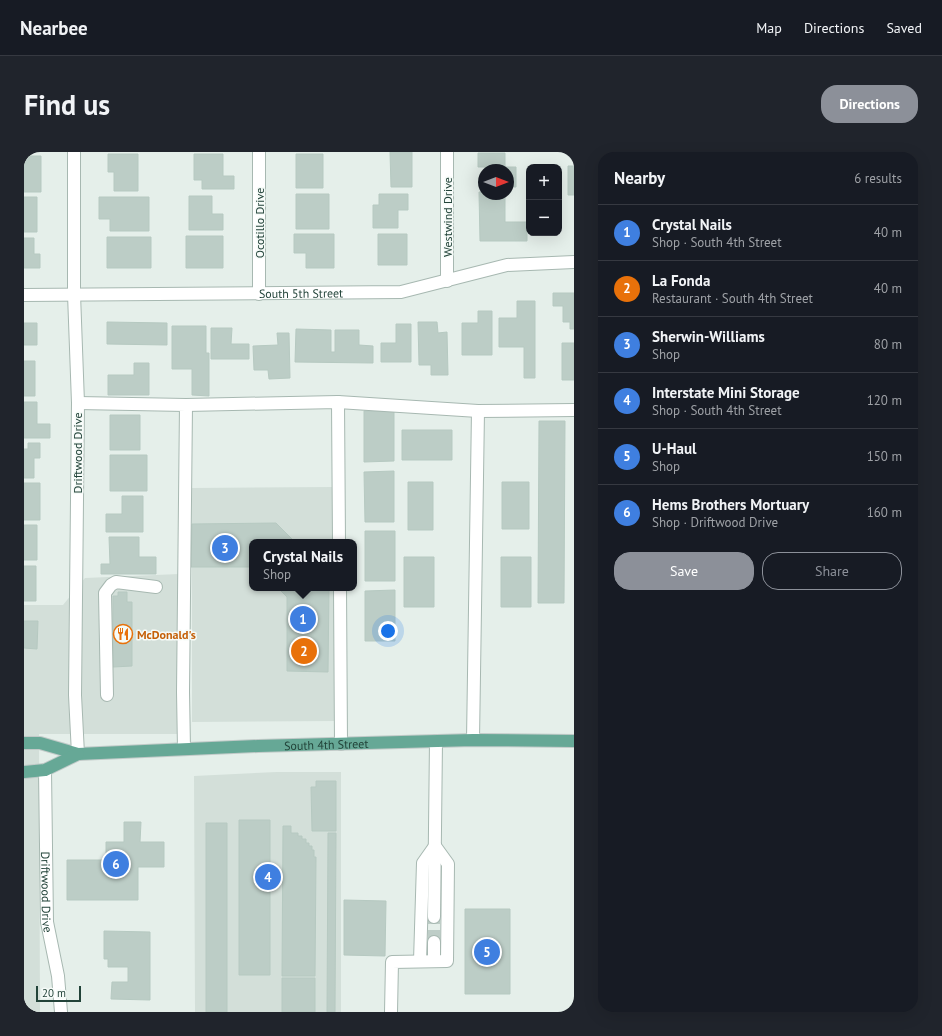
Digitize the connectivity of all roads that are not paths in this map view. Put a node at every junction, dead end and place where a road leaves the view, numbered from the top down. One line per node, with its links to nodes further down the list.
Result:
1 (74, 152): 6 (street, Driftwood Drive)
2 (259, 152): 7 (street, Ocotillo Drive)
3 (447, 152): 5 (street, Westwind Drive)
4 (574, 262): 5 (street, South 5th Street)
5 (447, 281): 7 (street, South 5th Street)
6 (74, 294): 7 (street, South 5th Street); 8 (street, South 5th Street); 10 (street, Driftwood Drive)
7 (259, 294)
8 (24, 295)
9 (338, 402): 11 (street); 13 (street); 14 (street)
10 (78, 403): 11 (street); 24 (street, Driftwood Drive)
11 (186, 406): 23 (street)
12 (574, 410): 13 (street)
13 (478, 411): 18 (street)
14 (339, 539)
15 (156, 587): 17 (street)
16 (340, 591): 22 (street)
17 (107, 695)
18 (473, 740): 19 (main road, South 4th Street); 20 (main road, South 4th Street)
19 (436, 741): 22 (main road, South 4th Street); 27 (street)
20 (574, 741)
21 (24, 743): 24 (main road, South 4th Street)
22 (341, 744): 23 (main road, South 4th Street)
23 (184, 749): 24 (main road, South 4th Street)
24 (78, 754): 25 (main road, South 4th Street)
25 (45, 770): 26 (main road, South 4th Street); 32 (street, Driftwood Drive)
26 (24, 772)
27 (435, 846): 28 (street); 30 (street); 31 (street)
28 (434, 917)
29 (434, 942): 31 (street)
30 (420, 961): 31 (street); 33 (street)
31 (434, 961)
32 (61, 1012)
33 (391, 1012)

